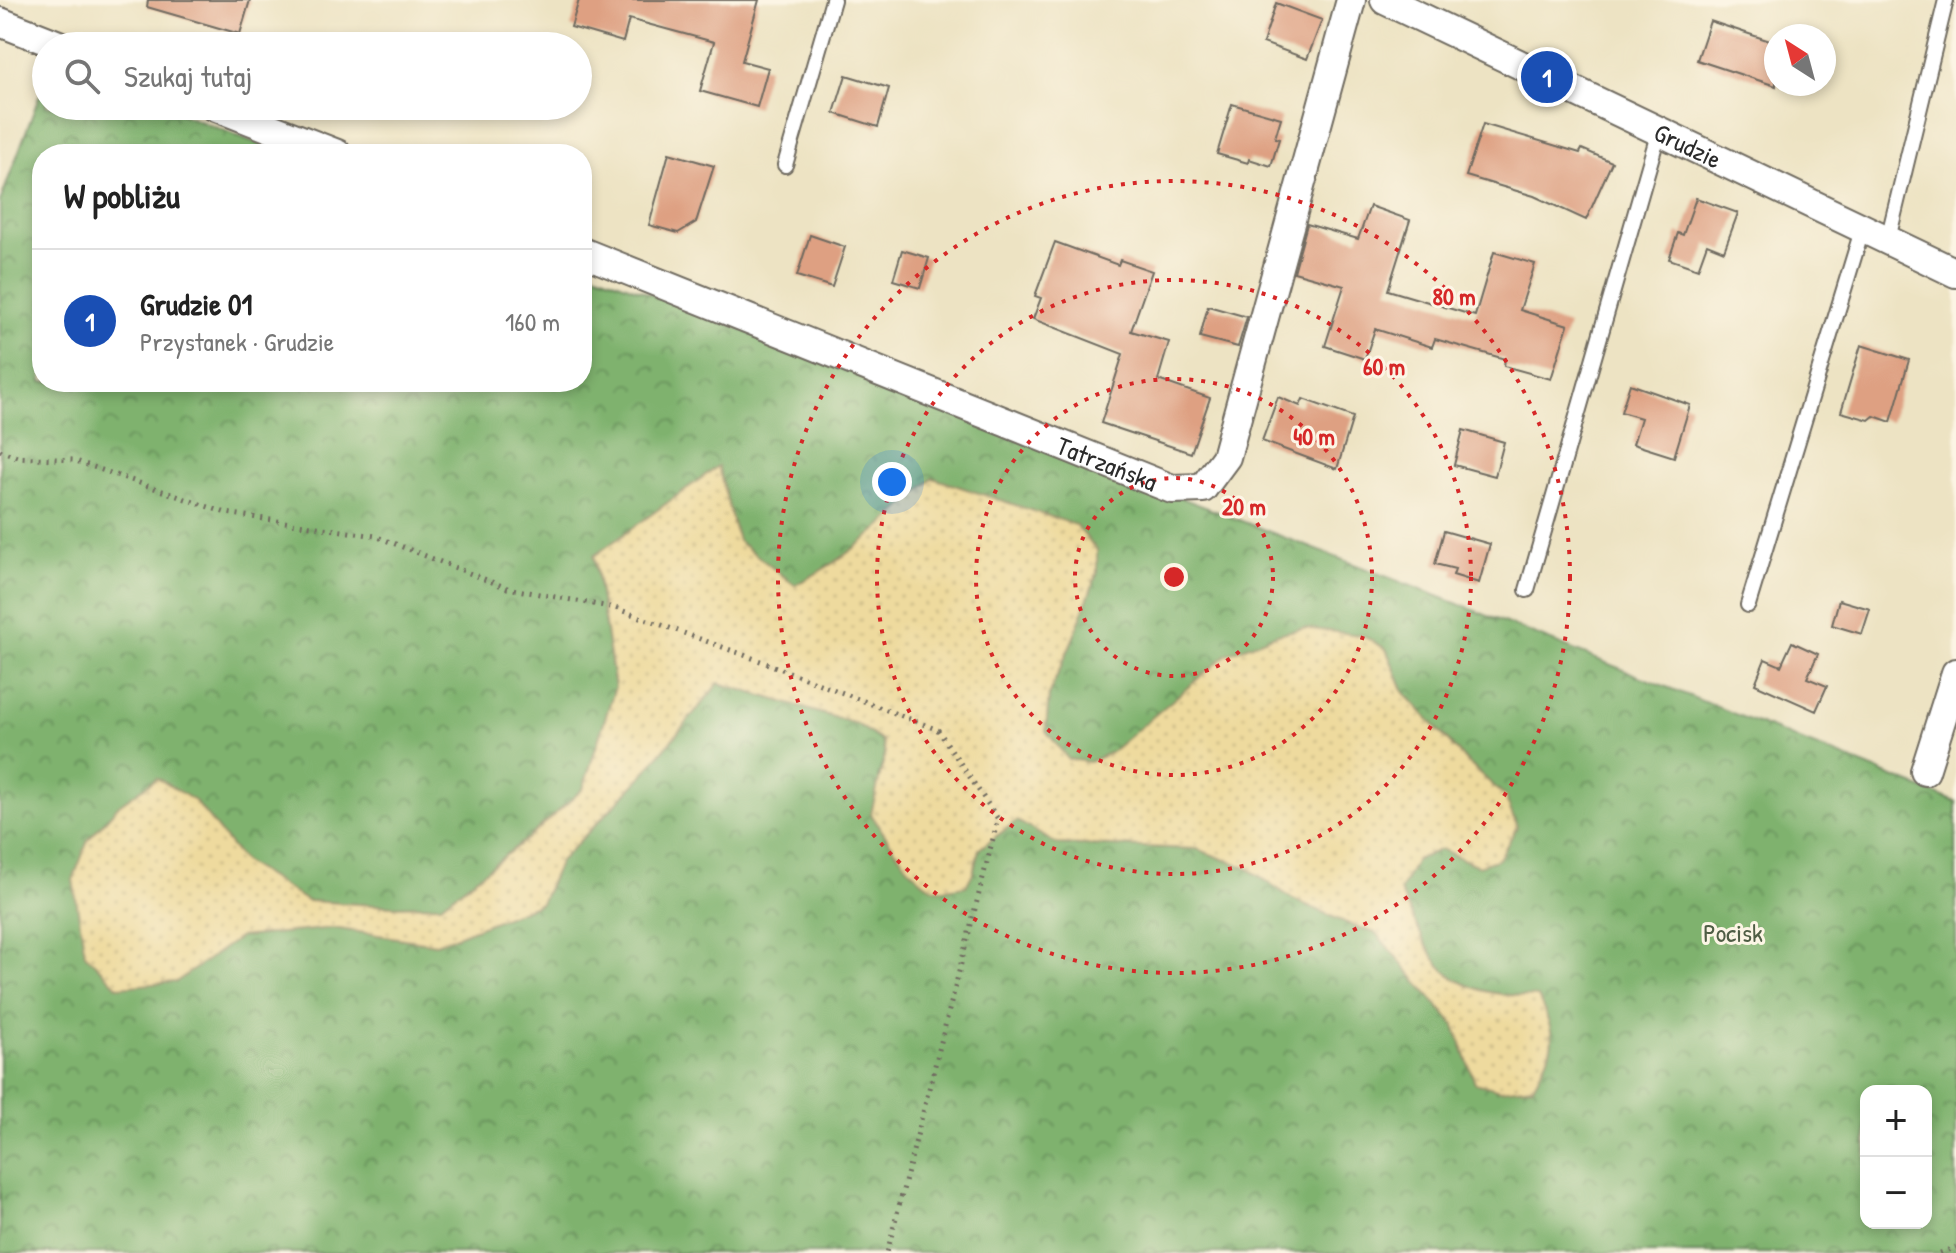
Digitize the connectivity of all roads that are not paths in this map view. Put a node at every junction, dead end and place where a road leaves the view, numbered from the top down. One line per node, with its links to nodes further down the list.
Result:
1 (833, 0): 11 (lane)
2 (1351, 0): 13 (street, Tatrzańska)
3 (1385, 0): 5 (street, Grudzie)
4 (1946, 0): 12 (lane)
5 (1424, 9): 9 (street, Grudzie)
6 (0, 22): 7 (street)
7 (32, 35)
8 (250, 120): 10 (street)
9 (1659, 131): 12 (street, Grudzie); 15 (lane)
10 (311, 144)
11 (785, 165)
12 (1876, 233): 14 (street, Grudzie); 16 (lane)
13 (592, 256)
14 (1956, 273)
15 (1527, 590)
16 (1748, 605)
17 (1956, 673): 18 (street)
18 (1925, 771)

